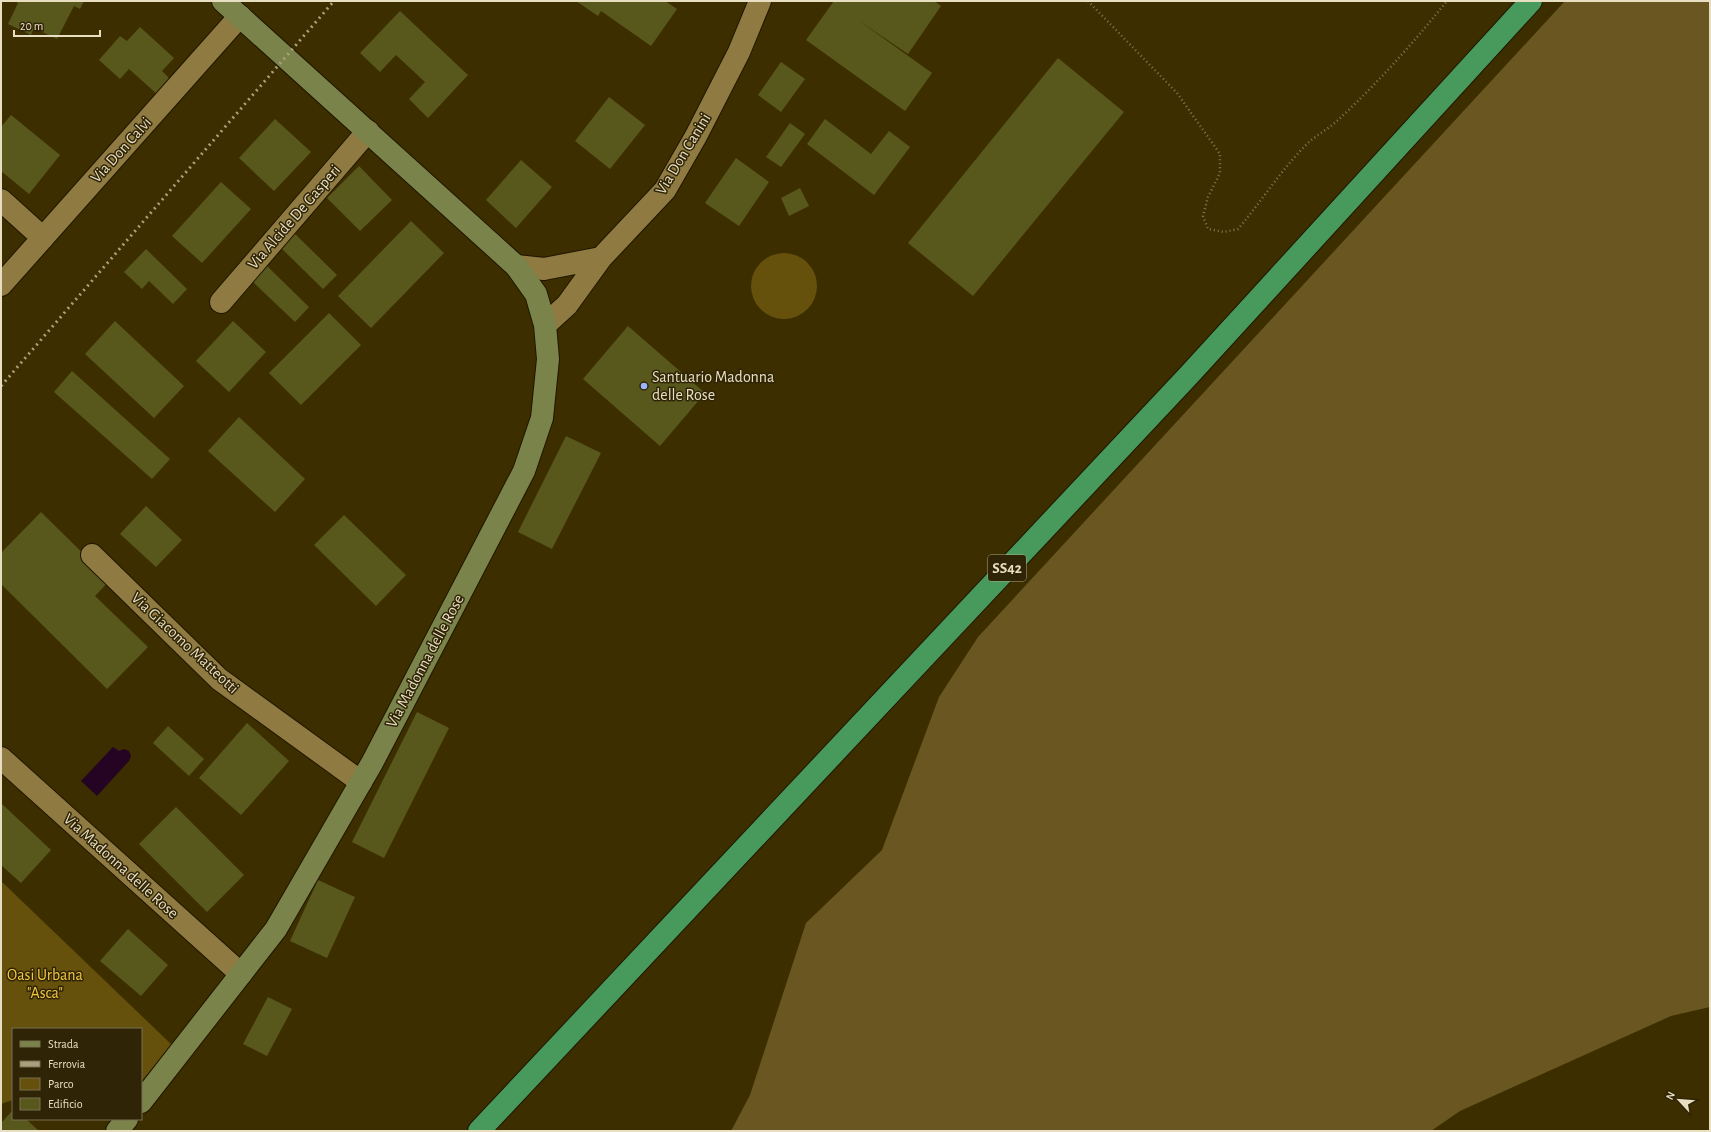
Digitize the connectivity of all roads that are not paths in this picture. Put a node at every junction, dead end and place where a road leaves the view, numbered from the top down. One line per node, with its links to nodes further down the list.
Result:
1 (223, 1): 4 (street, Via Madonna delle Rose)
2 (760, 1): 8 (street, Via Don Canini)
3 (1531, 1): 20 (highway, SS42)
4 (240, 16): 5 (street, Via Madonna delle Rose); 7 (street, Via Don Calvi)
5 (368, 131): 9 (street, Via Madonna delle Rose); 11 (street, Via Alcide De Gasperi)
6 (1, 200): 7 (street)
7 (43, 238): 10 (street, Via Don Calvi)
8 (601, 258): 9 (street); 12 (street, Via Don Canini)
9 (516, 266): 12 (street, Via Madonna delle Rose)
10 (1, 285)
11 (220, 302)
12 (546, 325): 15 (street, Via Madonna delle Rose)
13 (92, 554): 15 (street, Via Giacomo Matteotti)
14 (1, 758): 16 (street, Via Madonna delle Rose)
15 (361, 782): 16 (street, Via Madonna delle Rose)
16 (241, 974): 17 (street, Via Madonna delle Rose)
17 (142, 1101)
18 (126, 1120): 19 (street)
19 (117, 1131)
20 (479, 1131)

